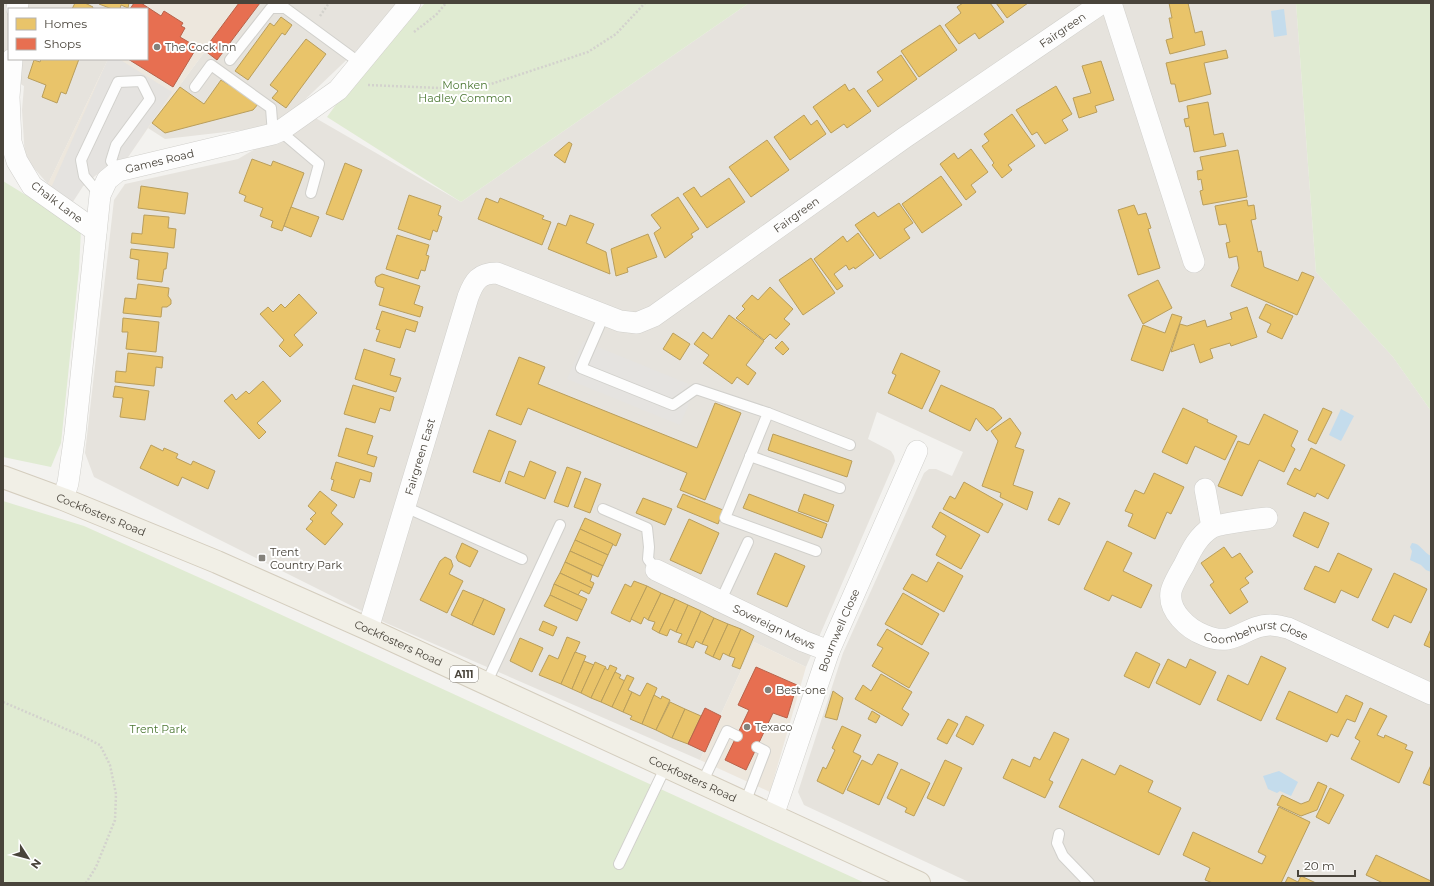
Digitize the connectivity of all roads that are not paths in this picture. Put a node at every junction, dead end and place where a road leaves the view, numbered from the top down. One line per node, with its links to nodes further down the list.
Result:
1 (410, 3): 6 (street, Games Road)
2 (1102, 3): 16 (street, Fairgreen)
3 (1111, 3): 14 (street)
4 (12, 60): 9 (street, Chalk Lane)
5 (230, 60): 6 (lane)
6 (360, 63): 8 (street, Games Road)
7 (195, 87): 8 (lane)
8 (276, 132): 10 (street, Games Road); 11 (lane)
9 (10, 162): 13 (street, Chalk Lane)
10 (118, 171): 12 (street, Games Road); 12 (lane)
11 (311, 193)
12 (100, 195): 13 (street, Games Road)
13 (96, 231): 24 (street, Games Road)
14 (1194, 262)
15 (473, 285): 16 (street, Fairgreen); 25 (street, Fairgreen East)
16 (604, 315): 17 (lane)
17 (768, 413): 18 (lane); 20 (lane)
18 (850, 445)
19 (917, 451): 36 (street, Bournwell Close)
20 (750, 456): 22 (lane); 31 (lane)
21 (3, 477): 24 (main road, Cockfosters Road / A111)
22 (840, 488)
23 (1205, 489): 29 (street)
24 (63, 498): 35 (main road, Cockfosters Road / A111)
25 (405, 507): 32 (lane); 35 (street, Fairgreen East)
26 (603, 509): 33 (lane, Sovereign Mews)
27 (1267, 518): 29 (street)
28 (560, 525): 37 (lane)
29 (1212, 527): 38 (street, Coombehurst Close)
30 (748, 542): 34 (lane, Sovereign Mews)
31 (816, 551)
32 (522, 559)
33 (656, 570): 34 (street, Sovereign Mews)
34 (721, 600): 36 (street, Sovereign Mews)
35 (368, 629): 37 (main road, Cockfosters Road / A111)
36 (829, 652): 44 (street, Bournwell Close)
37 (486, 684): 41 (main road, Cockfosters Road / A111)
38 (1431, 694)
39 (737, 736): 42 (lane)
40 (757, 747): 43 (lane)
41 (666, 766): 42 (main road, Cockfosters Road / A111); 46 (lane)
42 (702, 783): 43 (main road, Cockfosters Road / A111)
43 (745, 803): 44 (main road, Cockfosters Road / A111)
44 (773, 816): 47 (main road, Cockfosters Road / A111)
45 (1059, 834): 48 (lane)
46 (619, 864)
47 (919, 883)
48 (1089, 883)

